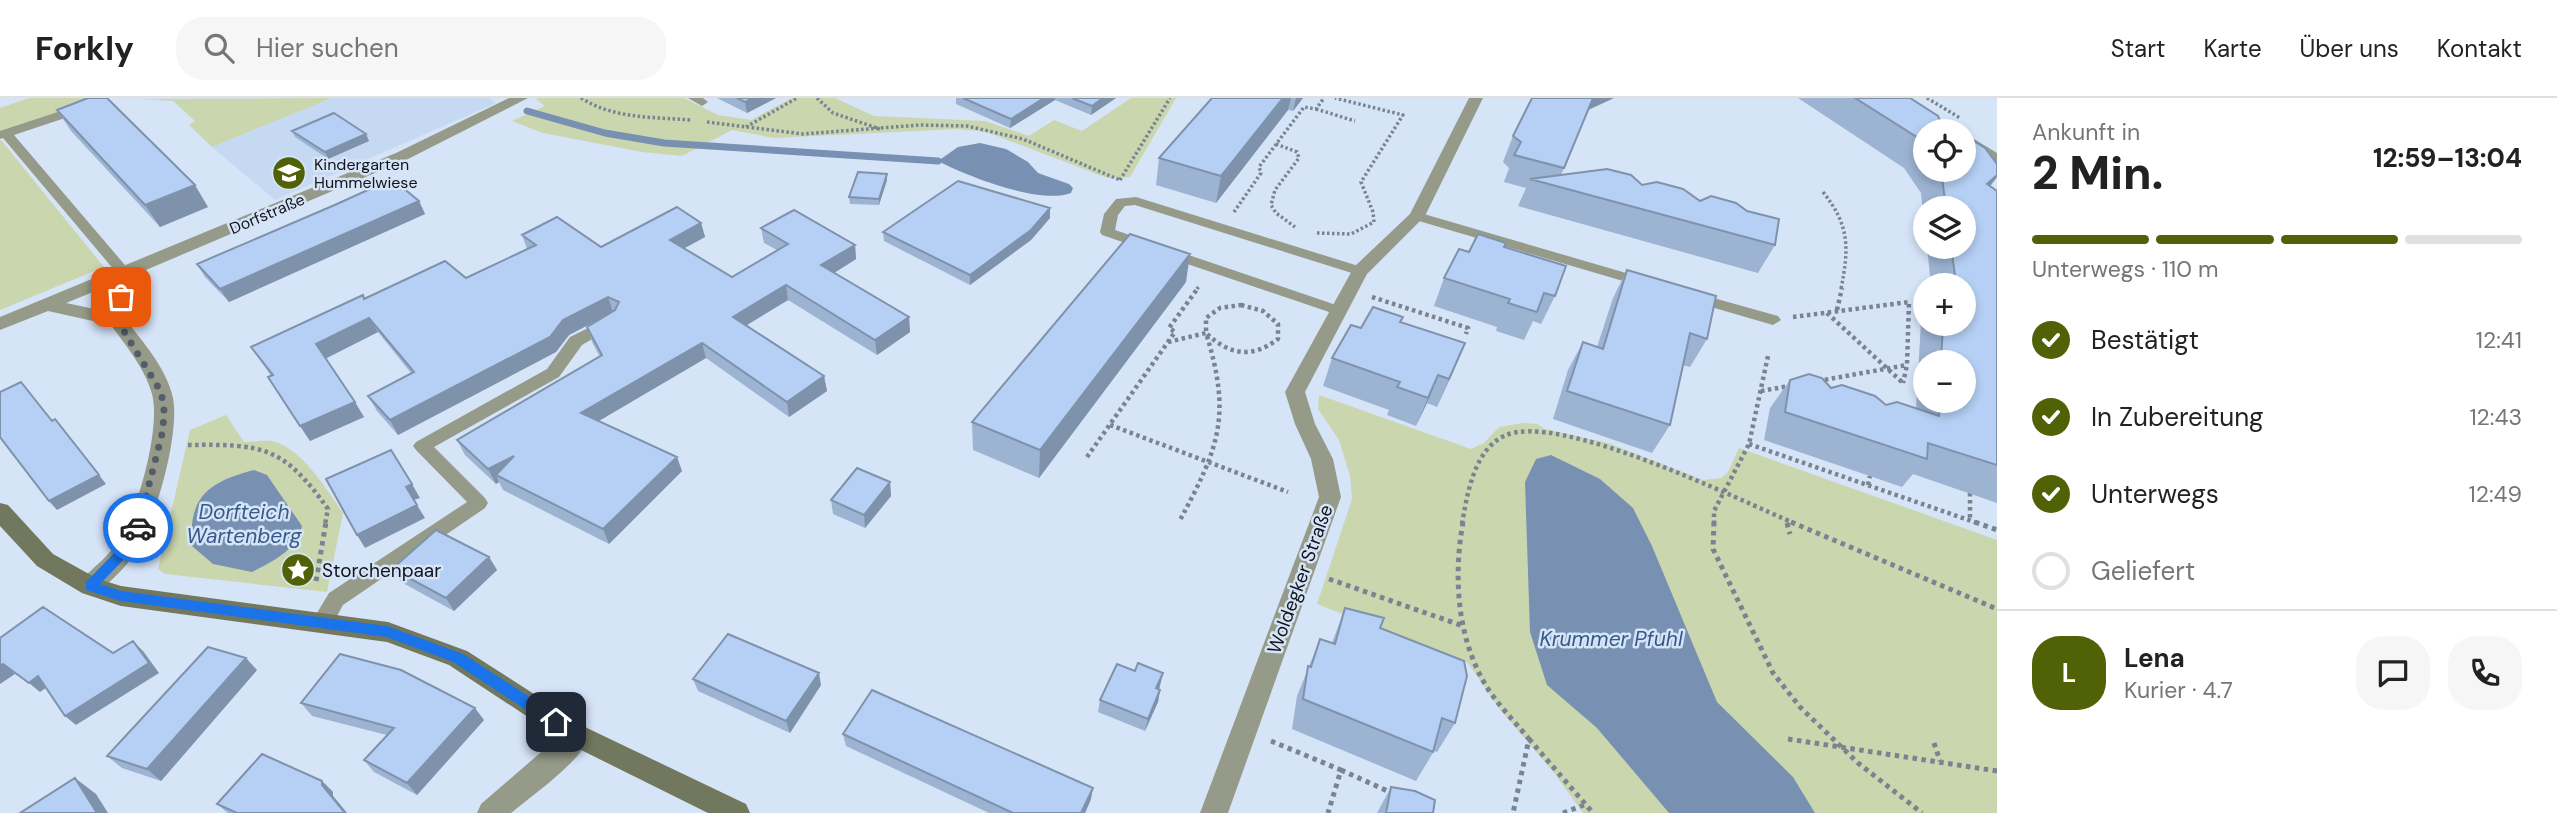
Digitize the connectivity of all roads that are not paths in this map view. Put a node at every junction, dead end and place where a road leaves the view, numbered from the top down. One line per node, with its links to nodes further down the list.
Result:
1 (521, 98): 9 (street, Dorfstraße)
2 (1476, 98): 7 (street, Woldegker Straße)
3 (95, 103): 4 (lane)
4 (3, 134): 9 (lane)
5 (1976, 145): 6 (lane)
6 (1997, 159)
7 (1417, 216): 8 (street, Woldegker Straße); 14 (lane)
8 (1360, 271): 11 (street, Woldegker Straße); 11 (lane)
9 (125, 274): 10 (street, Dorfstraße); 13 (street)
10 (48, 305): 13 (street); 15 (street, Dorfstraße)
11 (1337, 310): 22 (street, Woldegker Straße)
12 (614, 319): 18 (lane)
13 (117, 320): 17 (street)
14 (1773, 320)
15 (0, 324)
16 (0, 511): 17 (main road)
17 (90, 586): 18 (main road)
18 (320, 623): 19 (main road)
19 (578, 736): 20 (street); 21 (main road)
20 (491, 813)
21 (736, 813)
22 (1214, 813)

